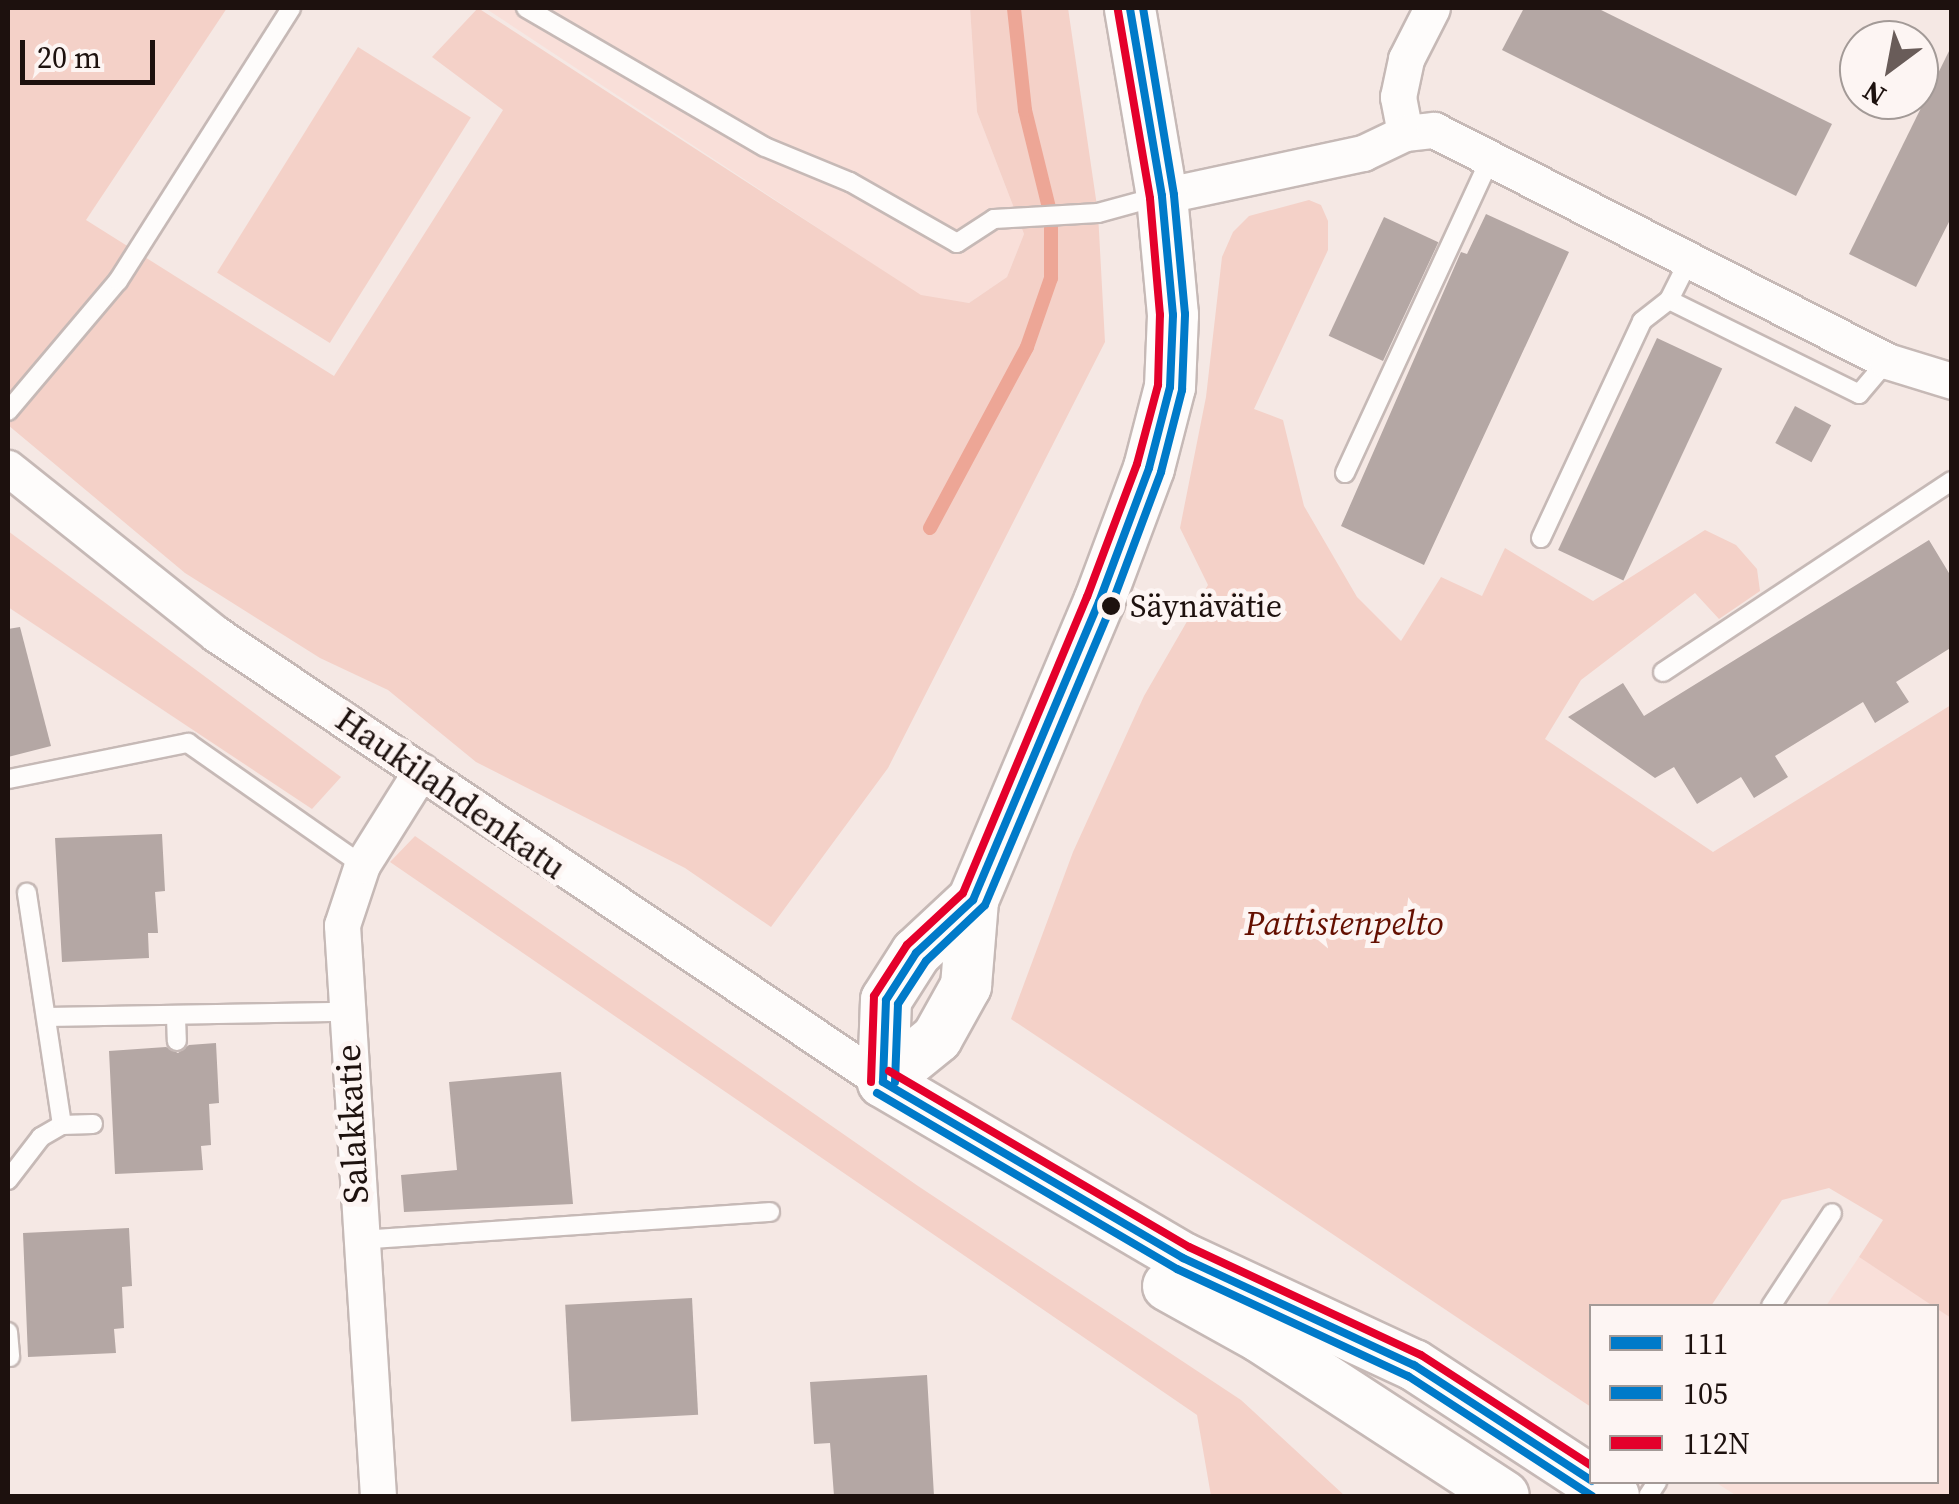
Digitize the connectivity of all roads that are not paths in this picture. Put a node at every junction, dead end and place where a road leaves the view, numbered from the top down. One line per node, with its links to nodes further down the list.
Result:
1 (291, 8): 12 (lane)
2 (526, 8): 7 (lane)
3 (1130, 8): 7 (main road)
4 (1432, 8): 5 (street)
5 (1404, 133): 6 (street); 7 (street)
6 (1490, 159): 8 (street); 14 (lane)
7 (1162, 196): 26 (main road)
8 (1688, 262): 9 (lane); 10 (street)
9 (1669, 300): 10 (lane); 16 (lane)
10 (1887, 361): 11 (street)
11 (1952, 381)
12 (8, 411)
13 (8, 468): 18 (street, Haukilahdenkatu)
14 (1345, 473)
15 (1952, 480): 17 (lane)
16 (1541, 538)
17 (1662, 672)
18 (422, 771): 20 (street, Salakkatie); 26 (street, Haukilahdenkatu)
19 (9, 780): 20 (lane)
20 (362, 865): 22 (street, Salakkatie)
21 (27, 893): 23 (lane)
22 (345, 1012): 24 (lane); 32 (street, Salakkatie)
23 (46, 1017): 24 (lane); 28 (lane)
24 (176, 1017): 25 (lane)
25 (177, 1041)
26 (896, 1091): 36 (main road, Haukilahdenkatu); 38 (main road, Haukilahdenkatu)
27 (93, 1124): 28 (lane)
28 (62, 1125): 29 (lane)
29 (8, 1180)
30 (770, 1212): 32 (lane)
31 (1832, 1214): 33 (lane)
32 (359, 1240): 37 (street, Salakkatie)
33 (1772, 1304)
34 (8, 1332): 35 (lane)
35 (10, 1357)
36 (1589, 1480)
37 (378, 1496)
38 (1504, 1496)

